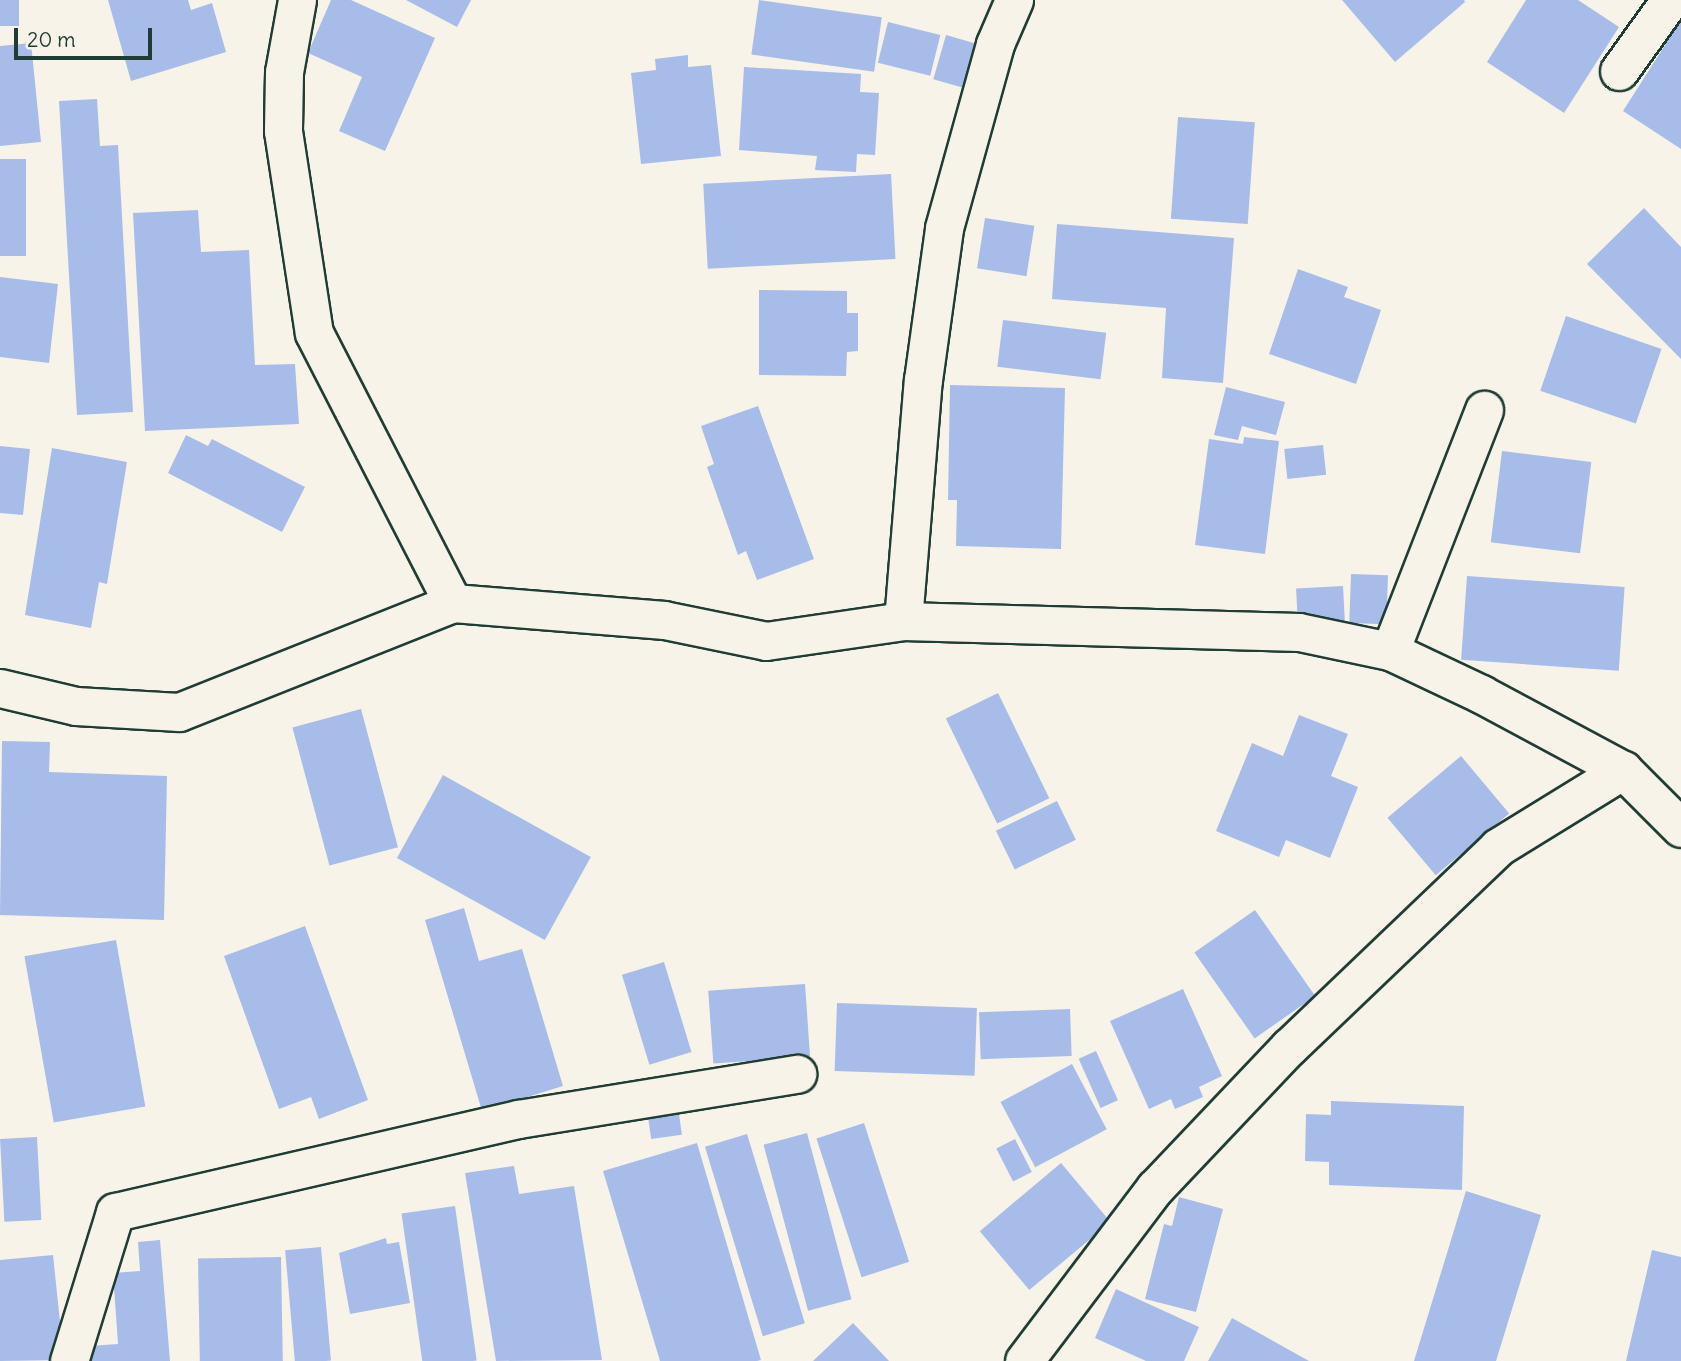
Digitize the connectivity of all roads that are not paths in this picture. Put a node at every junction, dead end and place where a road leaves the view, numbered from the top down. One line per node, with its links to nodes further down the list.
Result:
1 (298, 0): 6 (street)
2 (1014, 0): 7 (street)
3 (1670, 0): 4 (street)
4 (1619, 71)
5 (1484, 410): 8 (street)
6 (453, 603): 7 (street); 9 (street)
7 (903, 621): 8 (street)
8 (1390, 651): 10 (street)
9 (0, 688)
10 (1623, 769): 11 (street); 14 (street)
11 (1681, 828)
12 (797, 1074): 13 (street)
13 (69, 1361)
14 (1024, 1361)

